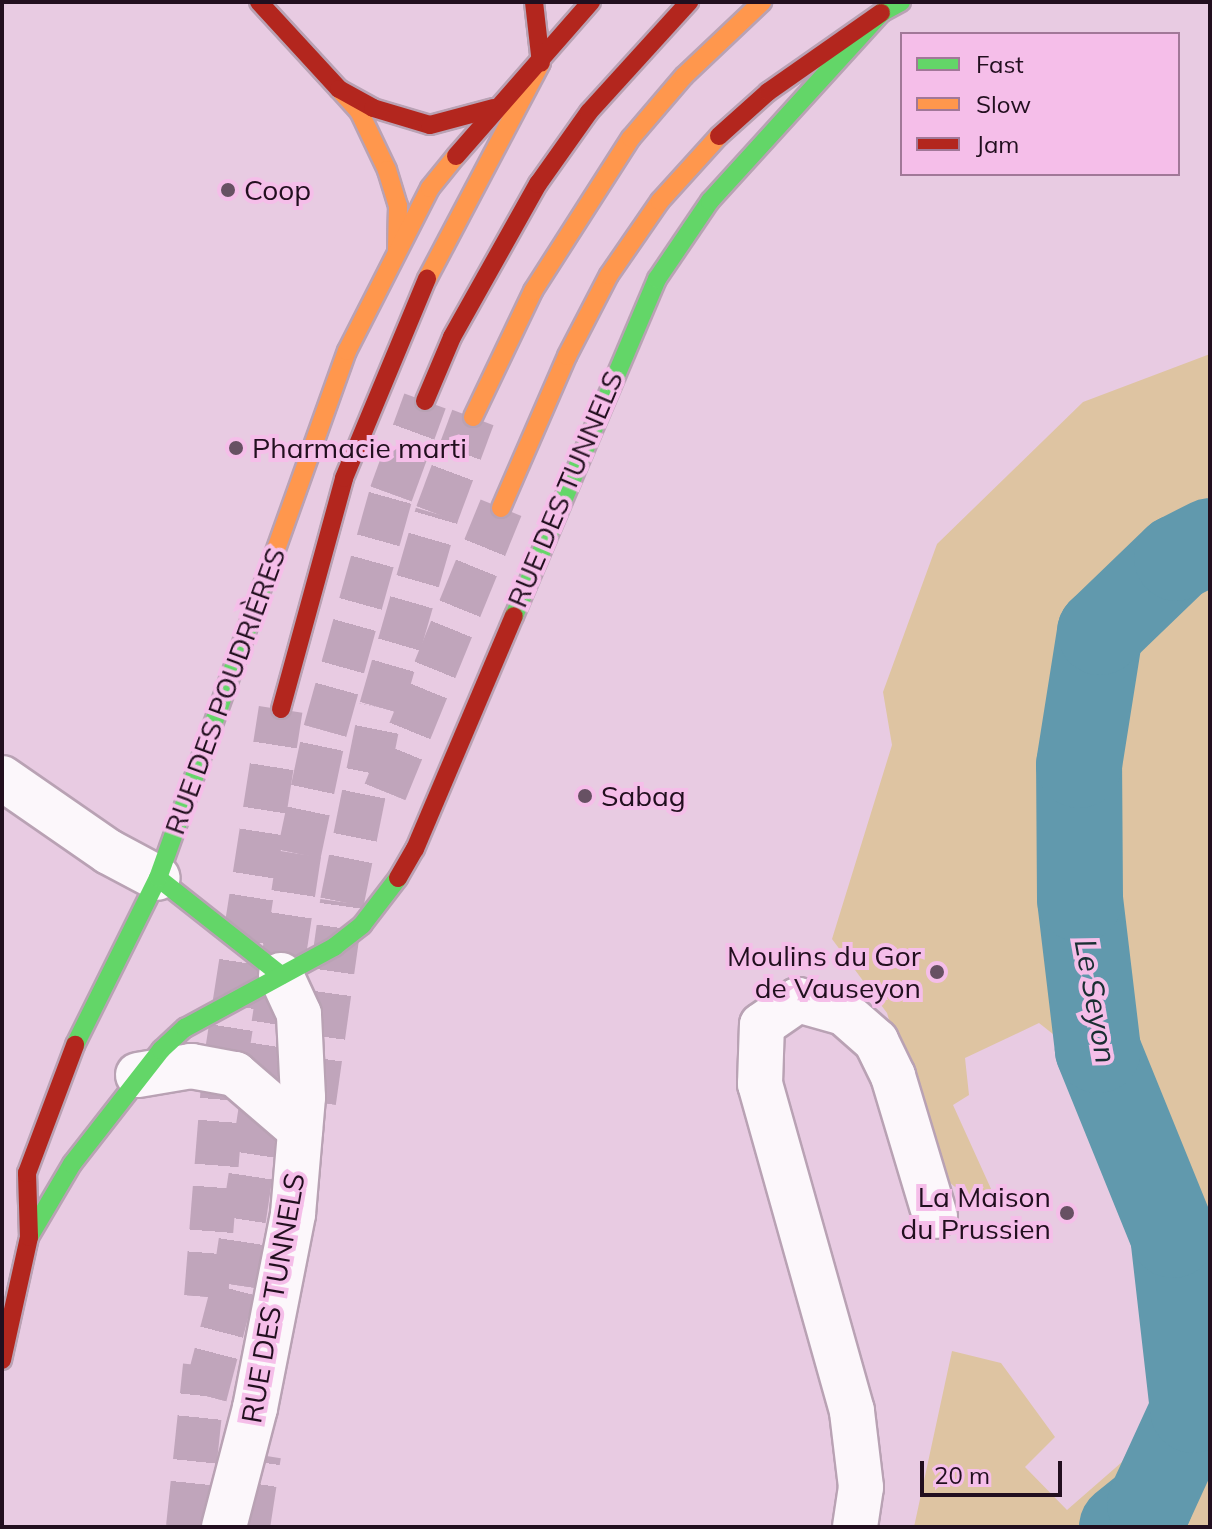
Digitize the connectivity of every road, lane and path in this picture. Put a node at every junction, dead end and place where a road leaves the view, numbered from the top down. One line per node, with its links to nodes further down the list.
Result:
1 (259, 2): 9 (main road)
2 (534, 2): 8 (main road)
3 (591, 2): 8 (main road)
4 (689, 2): 12 (main road)
5 (762, 2): 13 (main road)
6 (901, 2): 7 (main road)
7 (881, 13): 14 (main road); 18 (main road, RUE DES TUNNELS)
8 (541, 63): 10 (main road, RUE DES POUDRIÈRES); 15 (main road)
9 (339, 89): 10 (main road); 11 (main road)
10 (494, 108): 11 (main road, RUE DES POUDRIÈRES)
11 (397, 252): 17 (main road, RUE DES POUDRIÈRES)
12 (425, 401)
13 (473, 417)
14 (501, 508)
15 (281, 709)
16 (2, 778): 17 (street)
17 (158, 878): 18 (main road); 22 (main road, RUE DES POUDRIÈRES)
18 (281, 975): 19 (main road, RUE DES TUNNELS); 20 (street, RUE DES TUNNELS)
19 (138, 1075): 20 (street); 22 (main road, RUE DES TUNNELS)
20 (300, 1130): 24 (street, RUE DES TUNNELS)
21 (935, 1216): 25 (street)
22 (29, 1237): 23 (main road, RUE DES POUDRIÈRES)
23 (2, 1360)
24 (224, 1527)
25 (855, 1527)

